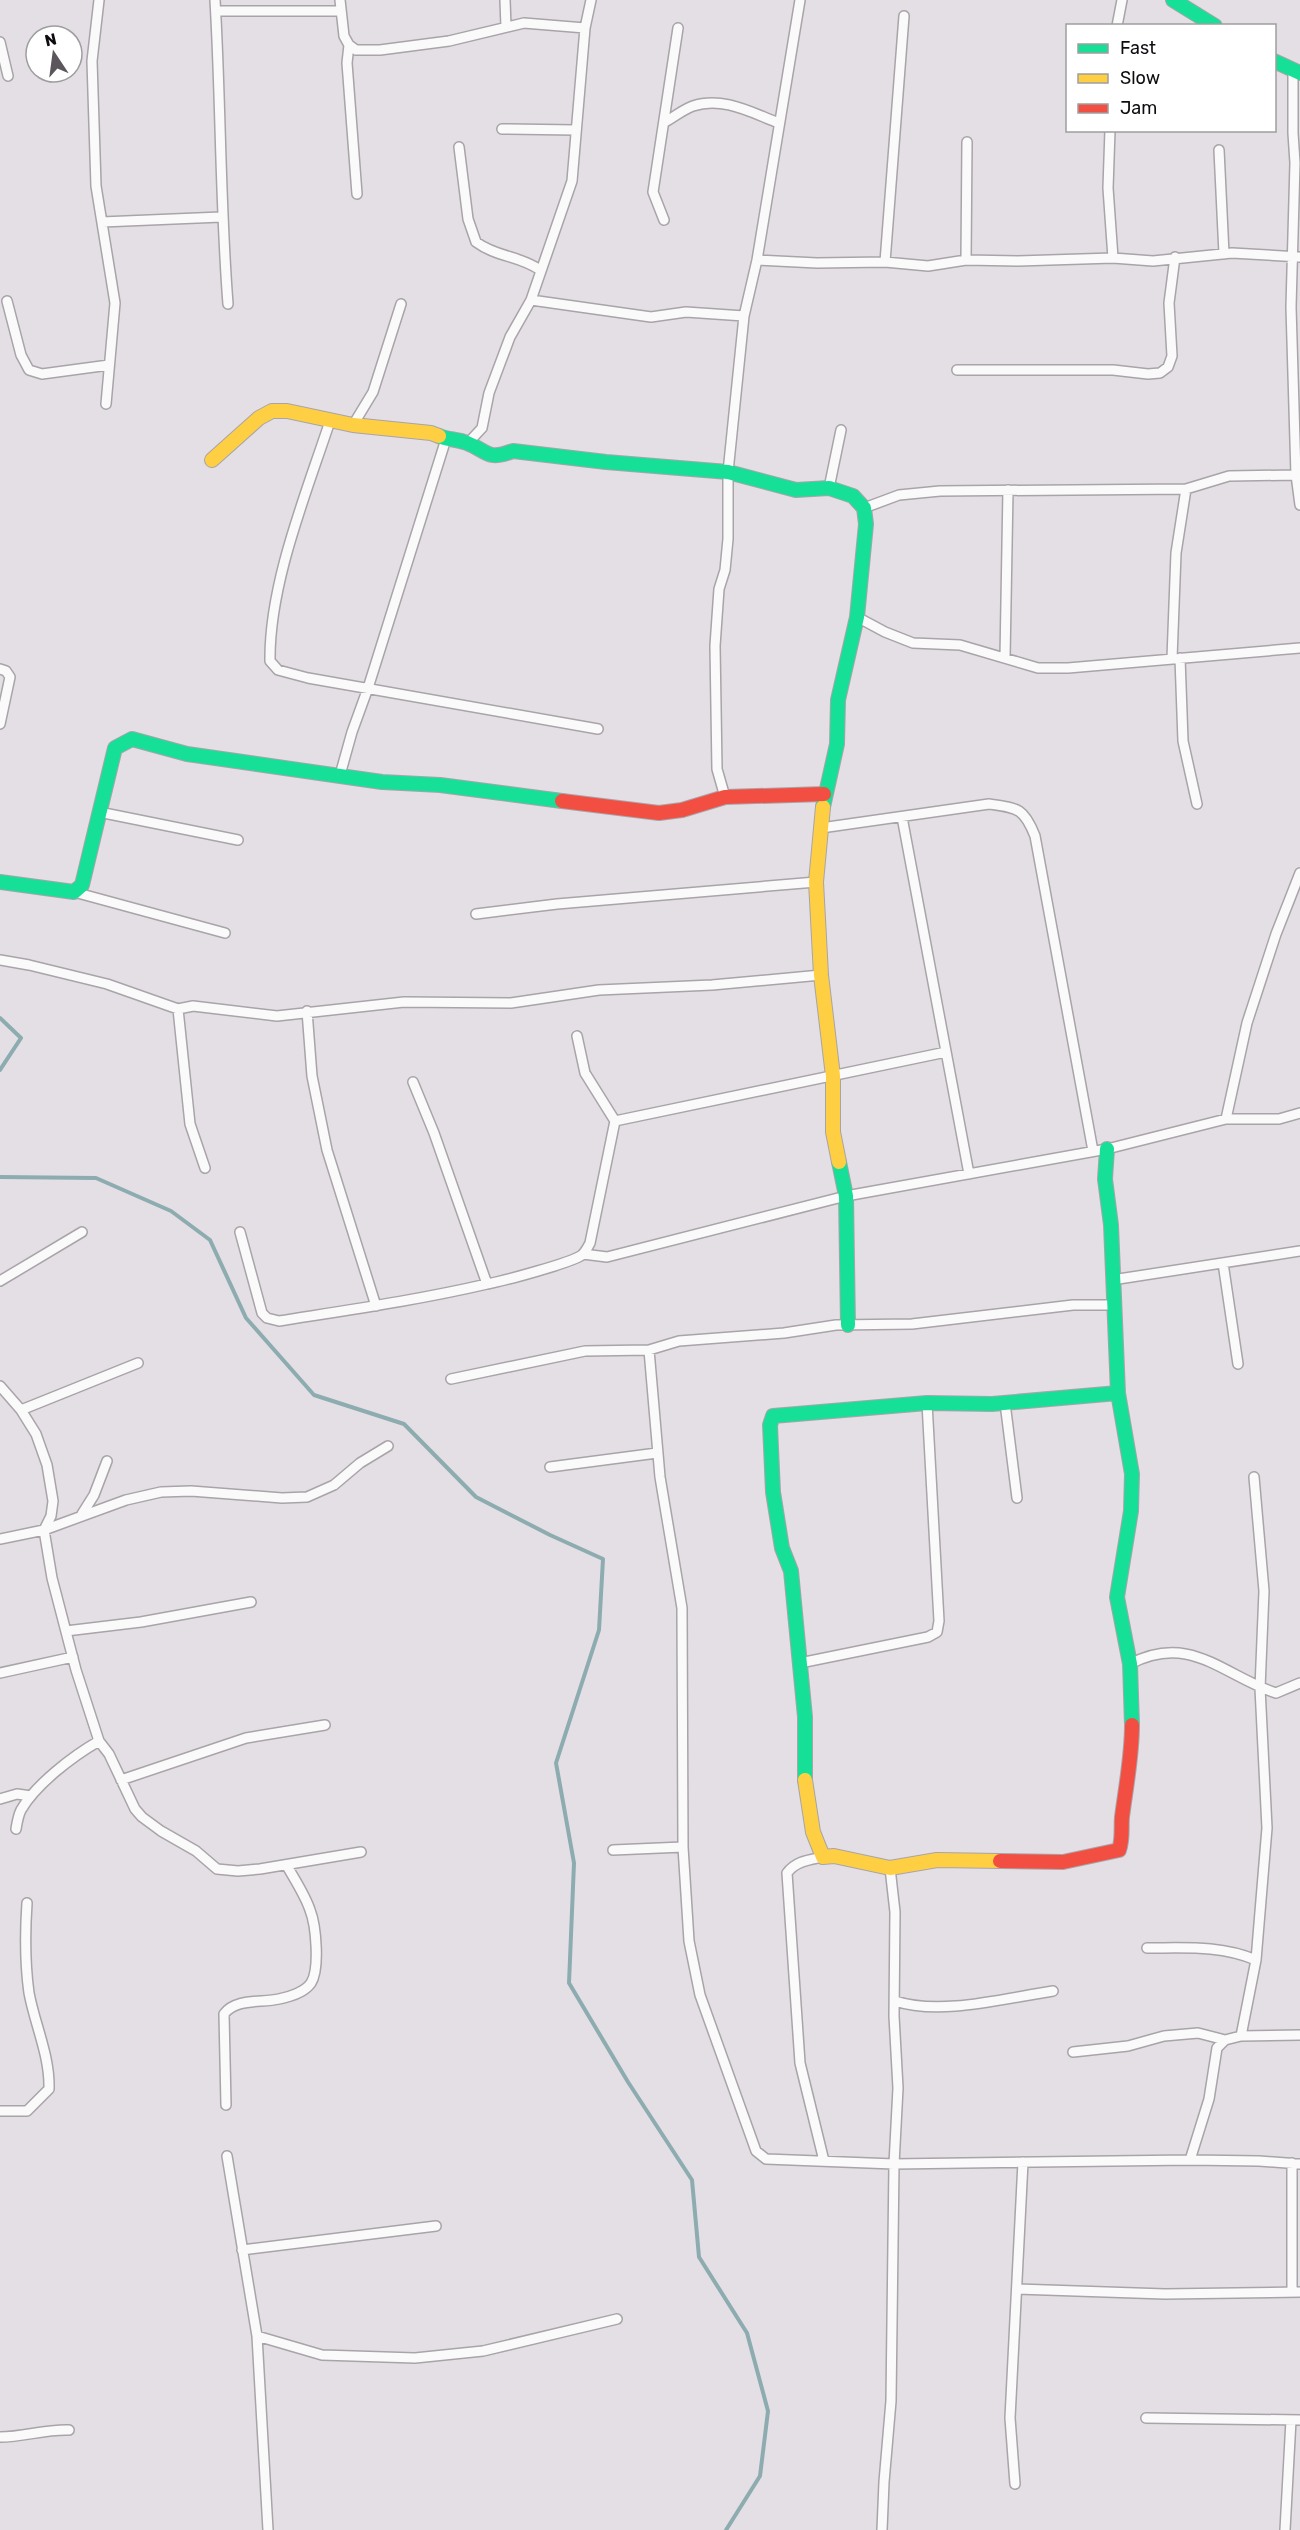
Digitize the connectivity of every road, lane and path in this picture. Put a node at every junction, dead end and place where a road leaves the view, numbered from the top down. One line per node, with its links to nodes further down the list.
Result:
1 (99, 0): 33 (street)
2 (215, 0): 9 (street)
3 (339, 0): 10 (street)
4 (505, 0): 14 (street)
5 (591, 0): 15 (street)
6 (800, 0): 23 (street)
7 (1122, 0): 12 (street)
8 (1173, 0): 13 (street)
9 (216, 11): 10 (street); 31 (street)
10 (339, 11): 18 (street)
11 (904, 16): 40 (street)
12 (1117, 24)
13 (1212, 24)
14 (506, 27): 15 (street); 18 (street)
15 (585, 28): 25 (street)
16 (678, 28): 22 (street)
17 (0, 42): 21 (street)
18 (349, 45): 30 (street)
19 (1276, 62): 20 (street)
20 (1297, 72): 36 (street)
21 (8, 76)
22 (665, 122): 23 (street); 32 (street)
23 (778, 123): 38 (street)
24 (502, 129): 25 (street)
25 (575, 130): 41 (street)
26 (1110, 132): 37 (street)
27 (967, 142): 39 (street)
28 (459, 147): 41 (street)
29 (1219, 150): 34 (street)
30 (357, 194)
31 (221, 217): 33 (street); 44 (street)
32 (664, 220)
33 (102, 222): 47 (street)
34 (1224, 254): 35 (street); 36 (street)
35 (1175, 257): 37 (street); 48 (street)
36 (1296, 257): 57 (street)
37 (1113, 258): 39 (street)
38 (757, 260): 40 (street); 46 (street)
39 (966, 260): 40 (street)
40 (885, 262)
41 (540, 270): 42 (street)
42 (531, 300): 46 (street); 54 (street)
43 (7, 301): 47 (street)
44 (228, 304)
45 (401, 304): 51 (street)
46 (744, 315): 56 (street)
47 (109, 365): 49 (street)
48 (957, 370)
49 (106, 404)
50 (330, 421): 51 (street); 55 (street); 68 (street)
51 (353, 425): 53 (street)
52 (841, 430): 58 (street)
53 (446, 439): 54 (street); 68 (street)
54 (468, 443): 56 (street)
55 (212, 460)
56 (728, 472): 58 (street); 73 (street)
57 (1296, 475): 59 (street); 61 (street)
58 (829, 488): 62 (street)
59 (1186, 489): 60 (street); 66 (street)
60 (1008, 490): 62 (street); 65 (street)
61 (1300, 506)
62 (864, 508): 63 (street)
63 (857, 617): 65 (street); 72 (street)
64 (1300, 648): 66 (street)
65 (1005, 657): 66 (street)
66 (1176, 658): 74 (street)
67 (0, 669): 69 (street)
68 (368, 688): 70 (street); 71 (street)
69 (0, 724)
70 (598, 729)
71 (340, 775): 73 (street); 75 (street)
72 (824, 795): 73 (street); 77 (street)
73 (725, 797)
74 (1197, 804)
75 (99, 812): 78 (street); 82 (street)
76 (902, 817): 77 (street); 90 (street); 97 (street)
77 (820, 828): 81 (street)
78 (238, 840)
79 (1300, 873): 94 (street)
80 (0, 882): 82 (street)
81 (816, 882): 83 (street); 86 (street)
82 (74, 892): 84 (street)
83 (476, 914)
84 (225, 933)
85 (0, 960): 87 (street)
86 (821, 975): 88 (street); 91 (street)
87 (178, 1009): 88 (street); 98 (street)
88 (307, 1011): 110 (street)
89 (577, 1036): 95 (street)
90 (946, 1052): 91 (street); 99 (street)
91 (833, 1076): 95 (street); 100 (street)
92 (413, 1082): 108 (street)
93 (1300, 1113): 94 (street)
94 (1226, 1119): 96 (street)
95 (615, 1121): 104 (street)
96 (1107, 1149): 97 (street); 106 (street)
97 (1093, 1152): 99 (street)
98 (205, 1168)
99 (969, 1174): 100 (street)
100 (846, 1196): 104 (street); 111 (street)
101 (82, 1232): 107 (street)
102 (240, 1232): 110 (street)
103 (1300, 1251): 105 (street)
104 (583, 1254): 108 (street)
105 (1223, 1263): 106 (street); 114 (street)
106 (1112, 1280): 109 (street)
107 (0, 1281)
108 (487, 1284): 110 (street)
109 (1114, 1305): 111 (street); 117 (street)
110 (376, 1306)
111 (848, 1325): 112 (street)
112 (649, 1350): 115 (street); 122 (street)
113 (138, 1363): 120 (street)
114 (1238, 1364)
115 (451, 1379)
116 (0, 1386): 120 (street)
117 (1118, 1393): 119 (street); 134 (street)
118 (927, 1403): 119 (street); 133 (street); 133 (street)
119 (1005, 1403): 126 (street)
120 (21, 1410): 128 (street)
121 (388, 1446): 127 (street)
122 (657, 1452): 124 (street); 144 (street)
123 (107, 1461): 127 (street)
124 (550, 1467)
125 (1254, 1477): 137 (street)
126 (1017, 1498)
127 (82, 1514): 128 (street)
128 (44, 1530): 129 (street); 131 (street)
129 (0, 1539)
130 (251, 1602): 131 (street)
131 (66, 1630): 132 (street)
132 (73, 1657): 135 (street); 139 (street)
133 (801, 1663): 147 (street)
134 (1130, 1664): 137 (street); 149 (street)
135 (0, 1673)
136 (1300, 1683): 137 (street)
137 (1260, 1688): 152 (street)
138 (325, 1725): 140 (street)
139 (99, 1741): 140 (street); 141 (street)
140 (121, 1780): 148 (street)
141 (31, 1796): 142 (street); 143 (street)
142 (0, 1799)
143 (16, 1829)
144 (683, 1847): 145 (street); 163 (street)
145 (613, 1850)
146 (361, 1851): 148 (street)
147 (823, 1857): 149 (street); 163 (street)
148 (287, 1866): 159 (street)
149 (890, 1868): 154 (street)
150 (27, 1903): 160 (street)
151 (1147, 1948): 152 (street)
152 (1256, 1960): 156 (street)
153 (1053, 1991): 154 (street)
154 (894, 2001): 165 (street)
155 (1300, 2035): 156 (street)
156 (1241, 2036): 157 (street)
157 (1225, 2040): 158 (street); 162 (street)
158 (1073, 2052)
159 (226, 2105)
160 (0, 2111)
161 (227, 2156): 168 (street)
162 (1190, 2160): 164 (street); 166 (street)
163 (824, 2161): 165 (street)
164 (1023, 2162): 165 (street); 169 (street)
165 (894, 2164): 179 (street)
166 (1296, 2164): 170 (street)
167 (436, 2226): 168 (street)
168 (242, 2250): 172 (street)
169 (1017, 2289): 170 (street); 177 (street)
170 (1296, 2292)
171 (617, 2319): 172 (street)
172 (257, 2336): 178 (street)
173 (1146, 2418): 174 (street)
174 (1295, 2420): 180 (street)
175 (69, 2430): 176 (street)
176 (0, 2437)
177 (1015, 2484)
178 (268, 2530)
179 (882, 2530)
180 (1285, 2530)

